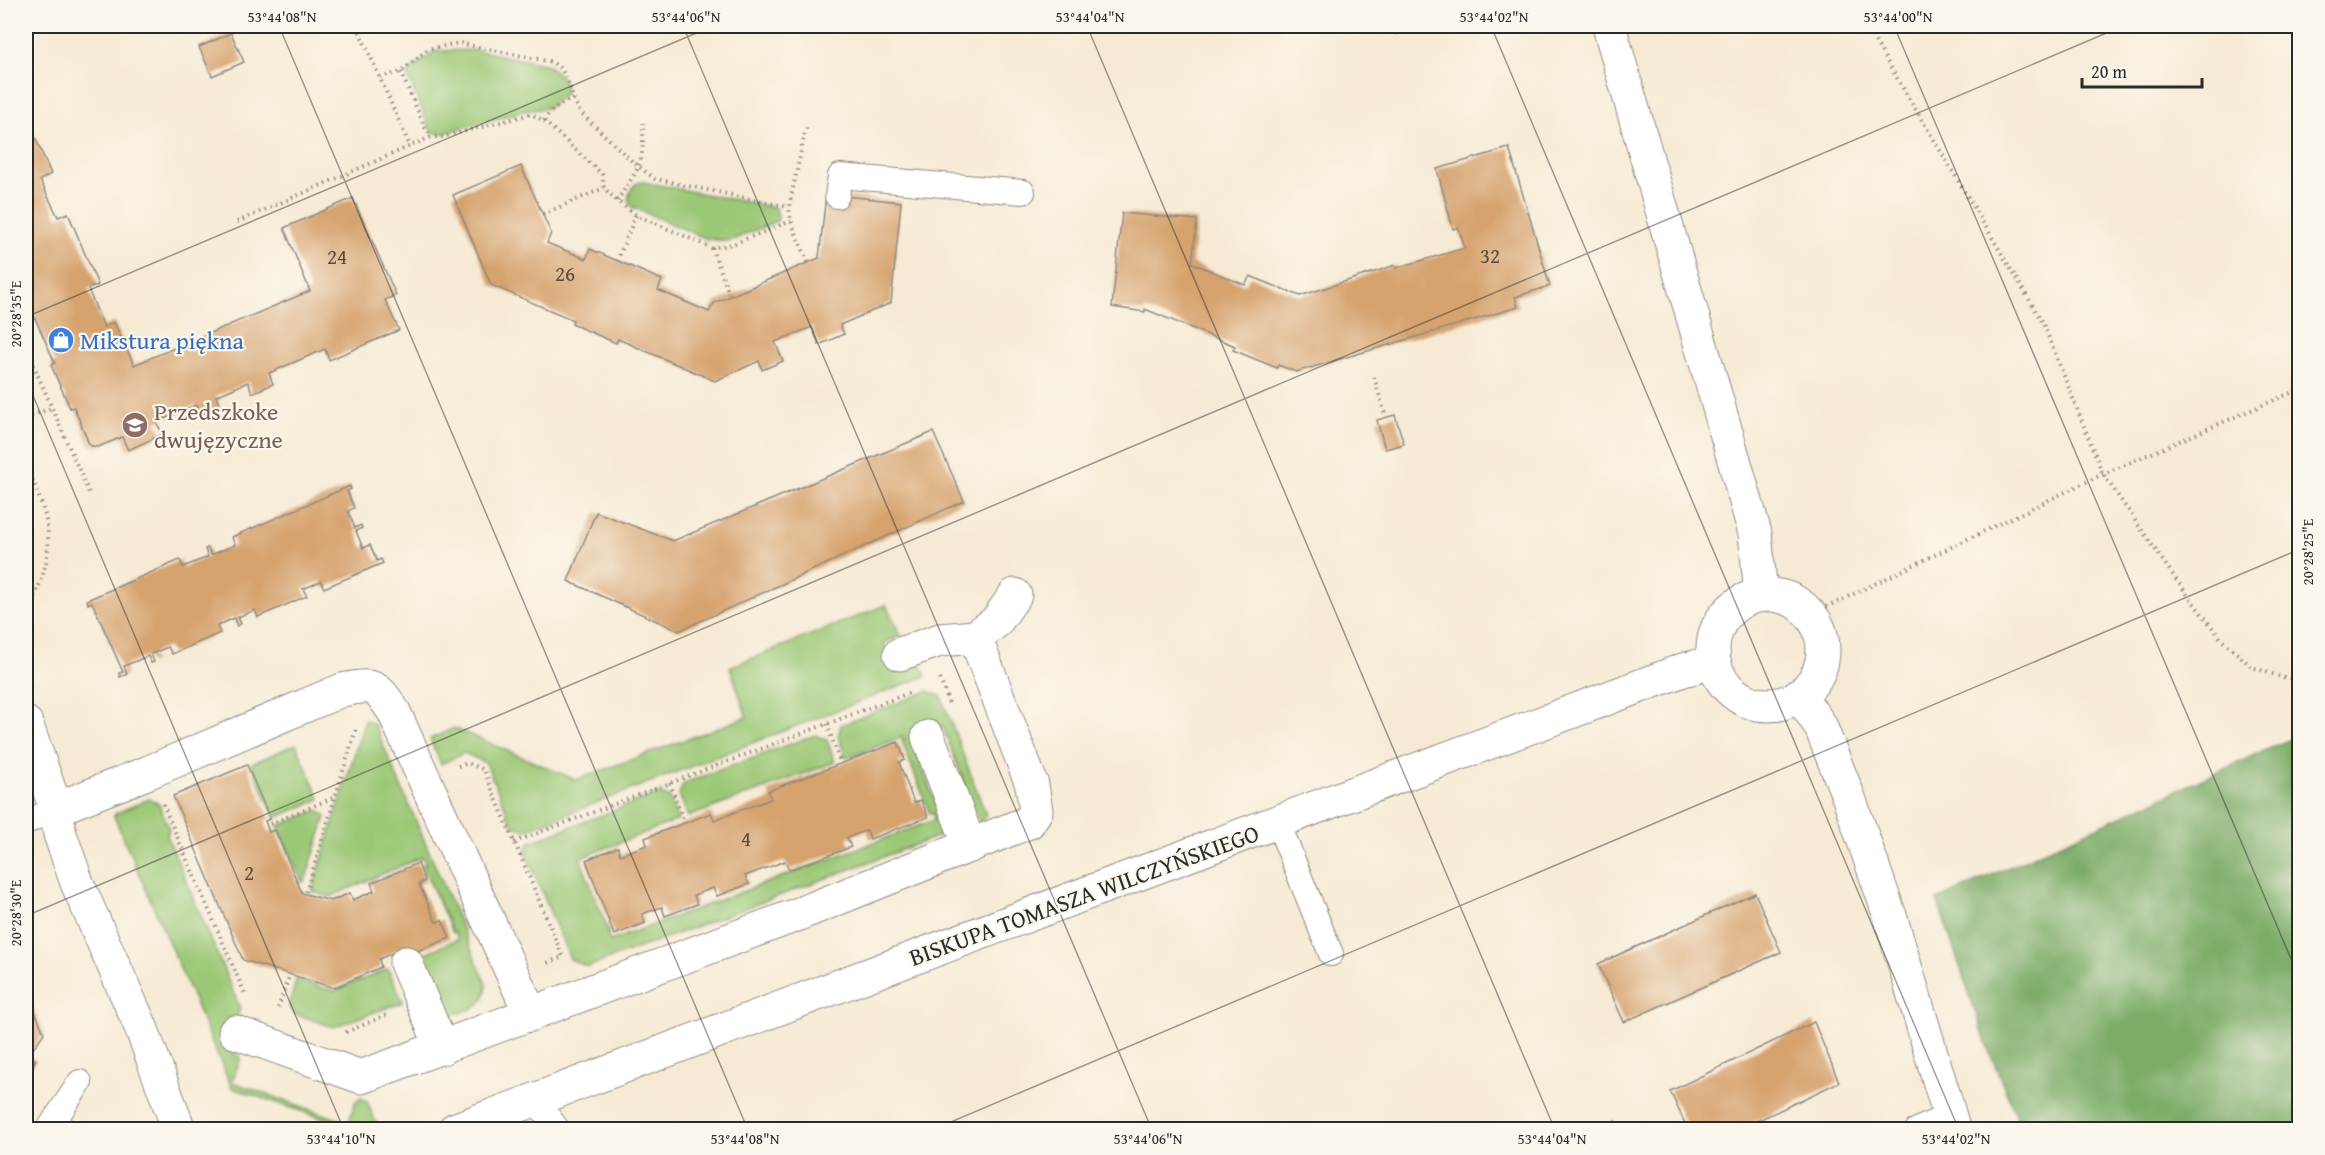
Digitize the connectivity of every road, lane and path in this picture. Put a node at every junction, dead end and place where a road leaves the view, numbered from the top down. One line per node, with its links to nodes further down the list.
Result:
1 (357, 26): 5 (path)
2 (1609, 26): 36 (street)
3 (1866, 26): 33 (path)
4 (401, 72): 5 (path); 6 (path); 10 (path)
5 (380, 77): 11 (path)
6 (573, 98): 7 (path); 12 (path)
7 (544, 121): 10 (path); 13 (path)
8 (643, 123): 12 (path)
9 (806, 128): 17 (path)
10 (431, 137): 11 (path)
11 (410, 146): 21 (path)
12 (640, 167): 16 (path); 17 (path)
13 (604, 188): 16 (path); 18 (path)
14 (1023, 192): 15 (lane)
15 (837, 196)
16 (617, 201): 19 (path)
17 (789, 207): 20 (path)
18 (543, 214)
19 (636, 215): 22 (path); 23 (path)
20 (791, 221): 22 (path); 24 (path)
21 (237, 222)
22 (712, 248): 25 (path)
23 (617, 261)
24 (808, 263)
25 (730, 296)
26 (26, 348): 29 (path)
27 (1374, 377): 30 (path)
28 (2300, 389): 33 (path)
29 (51, 408): 31 (path); 34 (path)
30 (1386, 417)
31 (26, 418)
32 (26, 463): 37 (path)
33 (2103, 474): 38 (path); 42 (path)
34 (90, 495)
35 (1016, 595): 39 (street)
36 (1761, 595): 38 (street); 41 (street)
37 (26, 611)
38 (1810, 615): 46 (street)
39 (975, 637): 40 (street); 63 (street)
40 (913, 649): 43 (path)
41 (1714, 662): 46 (street); 60 (street, BISKUPA TOMASZA WILCZYŃSKIEGO)
42 (2300, 678)
43 (941, 680): 44 (path); 47 (path)
44 (930, 684)
45 (910, 692): 50 (path)
46 (1799, 695): 79 (street)
47 (953, 713)
48 (359, 722): 55 (path)
49 (26, 723): 57 (street)
50 (827, 724): 52 (path); 54 (path)
51 (928, 737): 63 (street)
52 (840, 762)
53 (424, 778): 57 (street); 62 (path); 73 (street)
54 (670, 783): 59 (path); 62 (path)
55 (336, 797): 61 (path); 64 (path)
56 (163, 803): 74 (path)
57 (56, 809): 58 (lane); 80 (street)
58 (26, 822)
59 (684, 822)
60 (1278, 823): 65 (lane); 78 (street, BISKUPA TOMASZA WILCZYŃSKIEGO)
61 (270, 824)
62 (514, 842): 66 (path)
63 (970, 846): 73 (street)
64 (306, 892)
65 (1331, 954)
66 (563, 957): 68 (path); 69 (path)
67 (406, 963): 76 (street)
68 (567, 964)
69 (538, 967)
70 (290, 974): 72 (path)
71 (399, 1010): 75 (path)
72 (276, 1014)
73 (531, 1016): 76 (street)
74 (243, 1019): 76 (street)
75 (338, 1036)
76 (442, 1048)
77 (80, 1082): 81 (lane)
78 (534, 1098): 82 (street, BISKUPA TOMASZA WILCZYŃSKIEGO); 83 (lane)
79 (1952, 1122): 84 (lane)
80 (181, 1126)
81 (48, 1130)
82 (454, 1130)
83 (558, 1130)
84 (1917, 1130)

